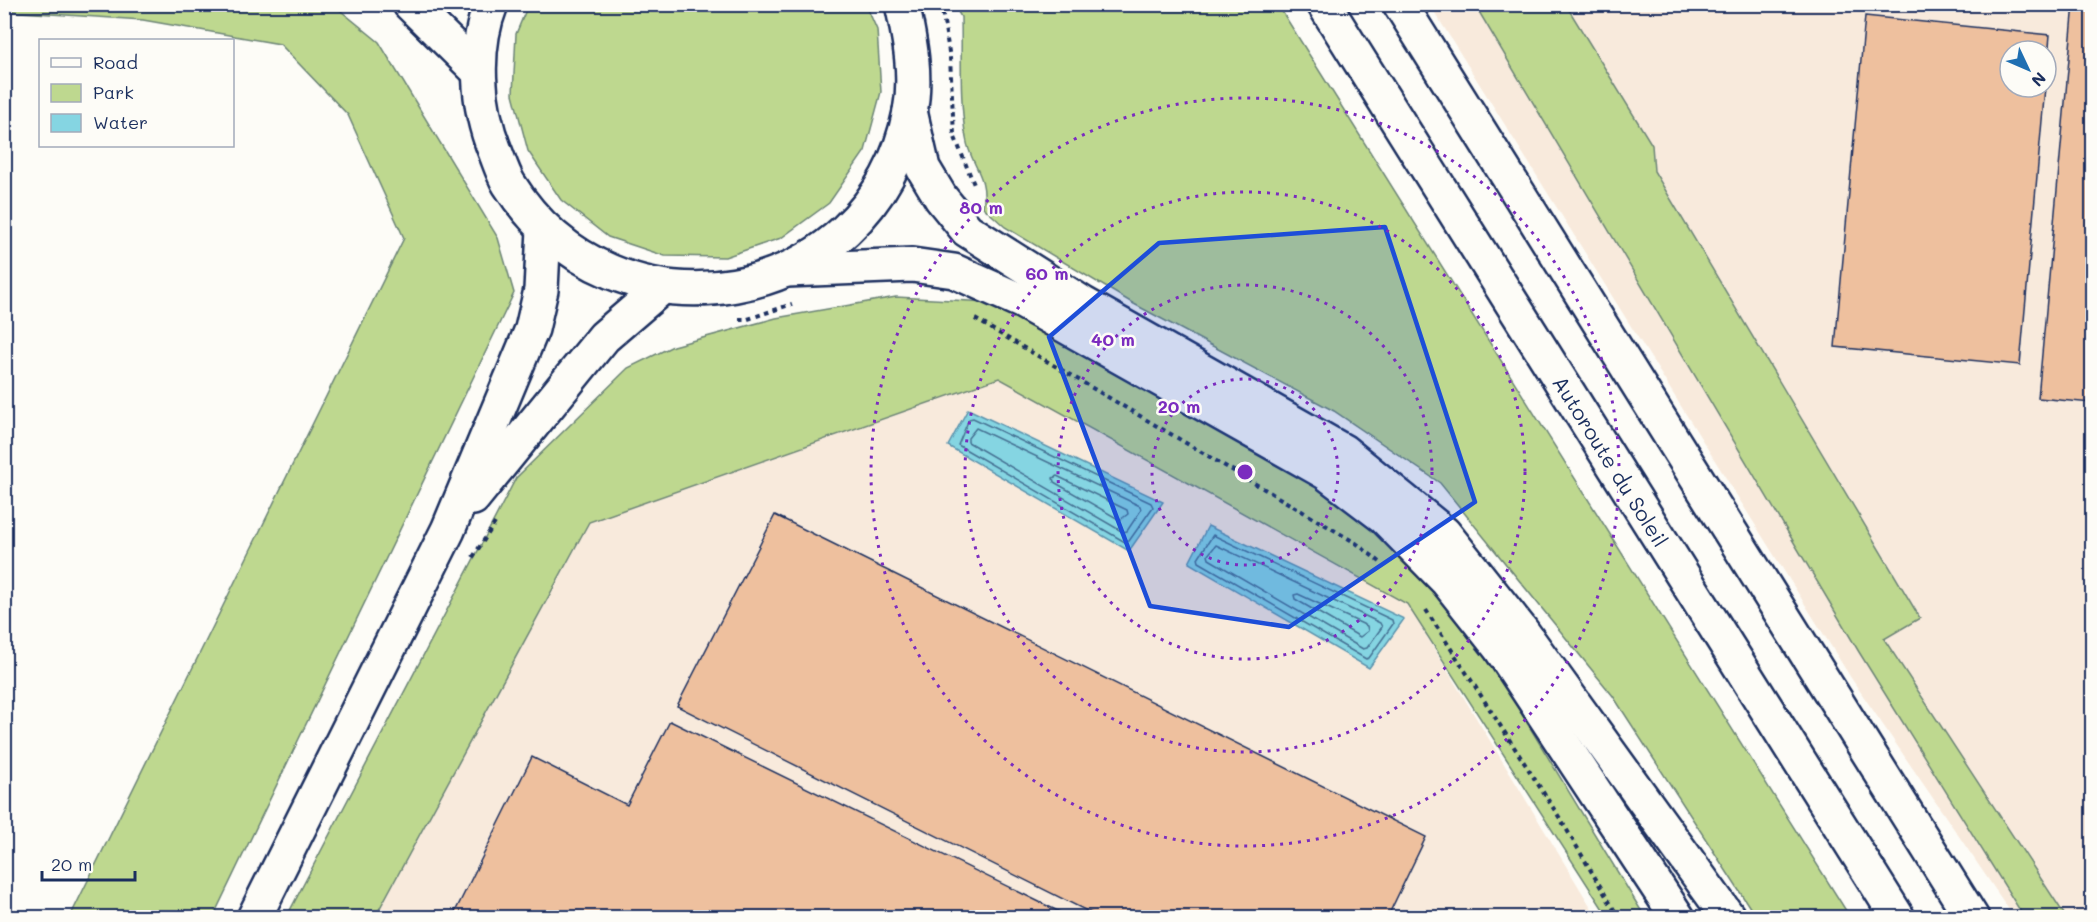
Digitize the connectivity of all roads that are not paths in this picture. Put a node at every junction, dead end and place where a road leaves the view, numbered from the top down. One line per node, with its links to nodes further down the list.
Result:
1 (410, 4): 6 (main road)
2 (491, 4): 6 (main road)
3 (903, 4): 7 (main road)
4 (1324, 4): 15 (main road, Autoroute du Soleil)
5 (1400, 4): 16 (main road)
6 (478, 71): 8 (main road)
7 (910, 111): 9 (main road); 14 (main road)
8 (544, 229): 10 (main road); 11 (main road)
9 (787, 270): 10 (main road); 13 (main road)
10 (661, 288): 11 (main road)
11 (447, 530): 12 (main road)
12 (254, 918)
13 (1678, 918)
14 (1730, 918)
15 (1898, 918)
16 (1972, 918)

